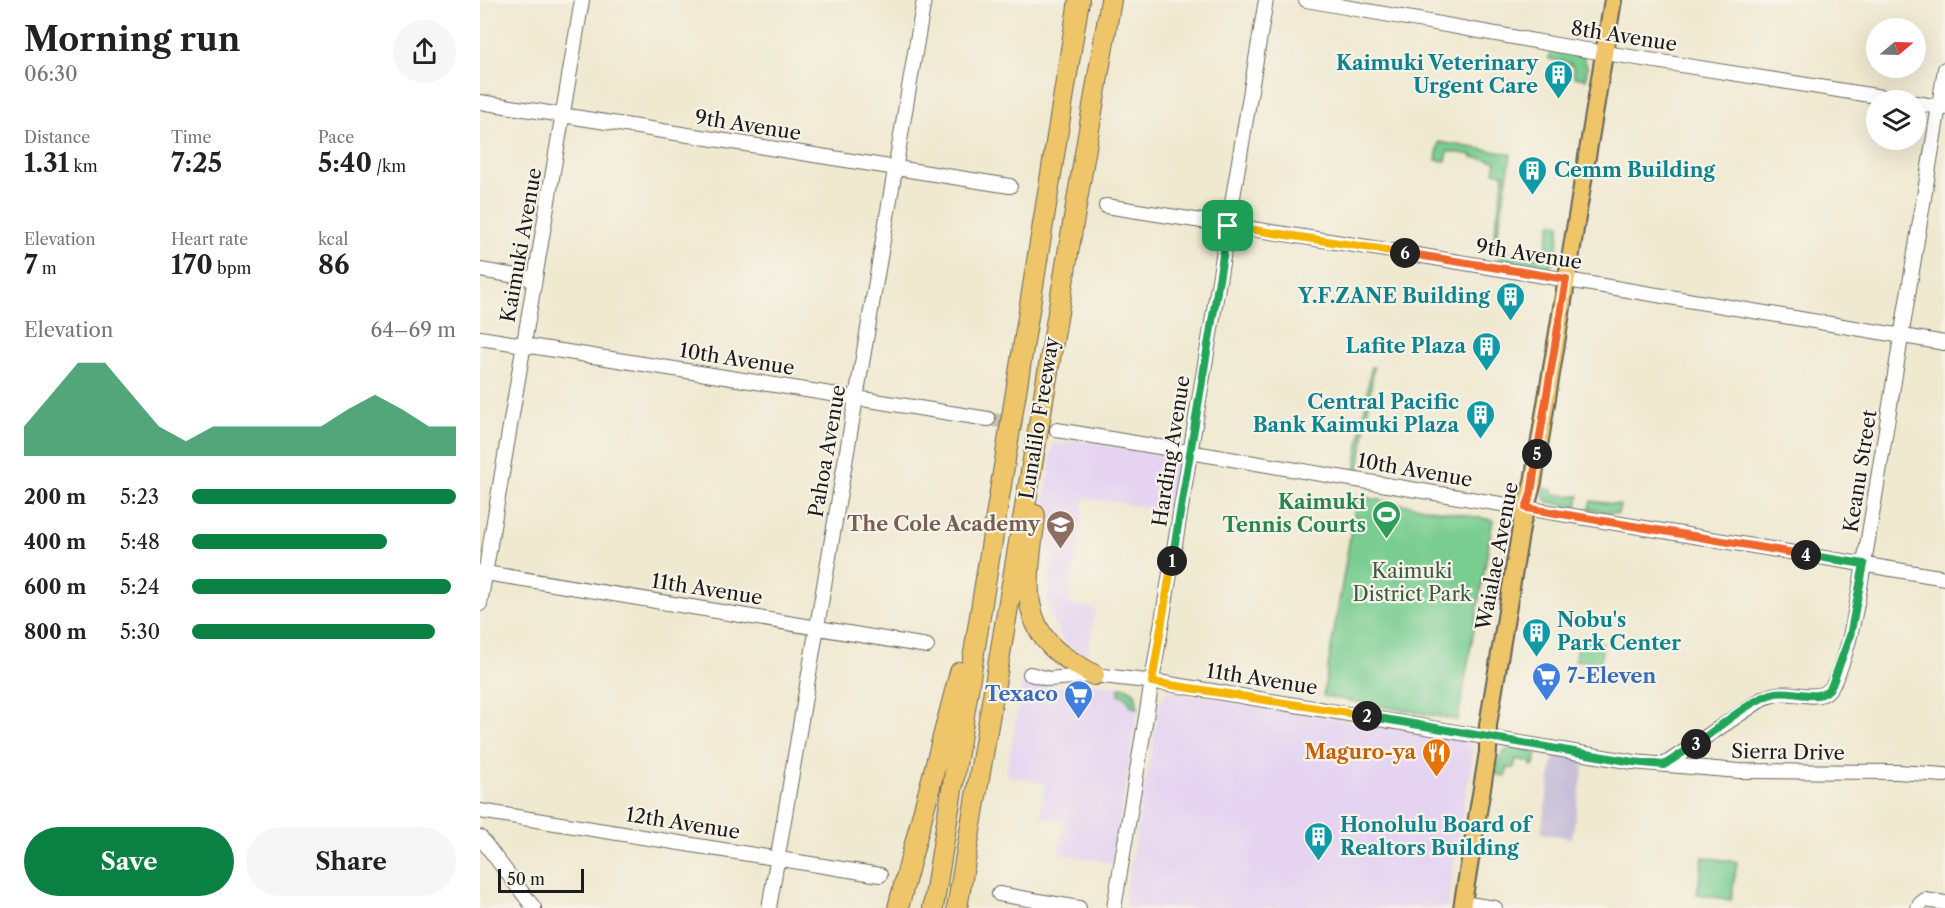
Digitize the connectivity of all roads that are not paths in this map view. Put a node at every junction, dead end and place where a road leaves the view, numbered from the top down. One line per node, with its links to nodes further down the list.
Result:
1 (582, 0): 14 (street, Kaimuki Avenue)
2 (924, 0): 15 (street, Pahoa Avenue)
3 (1079, 0): 35 (highway, Lunalilo Freeway)
4 (1111, 0): 18 (highway, Lunalilo Freeway)
5 (1266, 0): 19 (street, Harding Avenue)
6 (1306, 0): 8 (street, 8th Avenue)
7 (1613, 0): 8 (main road, Waialae Avenue)
8 (1604, 52): 10 (street, 8th Avenue); 22 (main road, Waialae Avenue)
9 (1945, 69): 13 (street, Keanu Street)
10 (1866, 94)
11 (480, 102): 14 (street, 9th Avenue)
12 (1926, 105): 13 (street)
13 (1942, 107): 23 (street, Keanu Street)
14 (562, 116): 15 (street, 9th Avenue); 21 (street, Kaimuki Avenue)
15 (897, 167): 16 (street, 9th Avenue); 27 (street, Pahoa Avenue)
16 (1010, 186)
17 (1106, 206): 19 (street, 9th Avenue)
18 (1076, 215): 40 (highway); 56 (highway, Lunalilo Freeway)
19 (1228, 226): 22 (street, 9th Avenue); 30 (street, Harding Avenue)
20 (480, 270): 21 (street)
21 (535, 279): 26 (street, Kaimuki Avenue)
22 (1566, 279): 23 (street, 9th Avenue); 31 (main road, Waialae Avenue)
23 (1901, 336): 25 (street, 9th Avenue); 32 (street, Keanu Street)
24 (480, 338): 26 (street, 10th Avenue)
25 (1945, 343)
26 (523, 346): 27 (street, 10th Avenue); 33 (street, Kaimuki Avenue)
27 (856, 398): 28 (street, 10th Avenue); 37 (street, Pahoa Avenue)
28 (988, 419)
29 (1057, 430): 30 (street, 10th Avenue)
30 (1190, 452): 31 (street, 10th Avenue); 41 (street, Harding Avenue)
31 (1526, 508): 32 (street, 10th Avenue); 42 (main road, Waialae Avenue)
32 (1864, 564): 34 (street, 10th Avenue); 43 (street, Keanu Street)
33 (483, 572): 36 (street, Kaimuki Avenue); 37 (street, 11th Avenue)
34 (1945, 578)
35 (984, 586): 54 (highway); 55 (highway, Lunalilo Freeway)
36 (480, 604)
37 (817, 627): 38 (street, 11th Avenue); 47 (street, Pahoa Avenue)
38 (927, 646)
39 (1030, 674): 40 (street, 11th Avenue)
40 (1094, 675): 41 (street, 11th Avenue)
41 (1152, 682): 42 (street, 11th Avenue); 58 (street, Harding Avenue)
42 (1488, 736): 43 (street, Sierra Drive); 51 (main road, Waialae Avenue)
43 (1664, 765): 44 (street, Sierra Drive)
44 (1945, 775)
45 (480, 812): 47 (street, 12th Avenue)
46 (480, 837): 52 (street)
47 (777, 857): 48 (street, 12th Avenue); 53 (street, Pahoa Avenue)
48 (880, 875)
49 (999, 894): 57 (street)
50 (1945, 903): 60 (street)
51 (1462, 905): 59 (street)
52 (534, 908)
53 (769, 908)
54 (898, 908)
55 (933, 908)
56 (957, 908)
57 (1079, 908)
58 (1114, 908)
59 (1495, 908)
60 (1918, 908)

